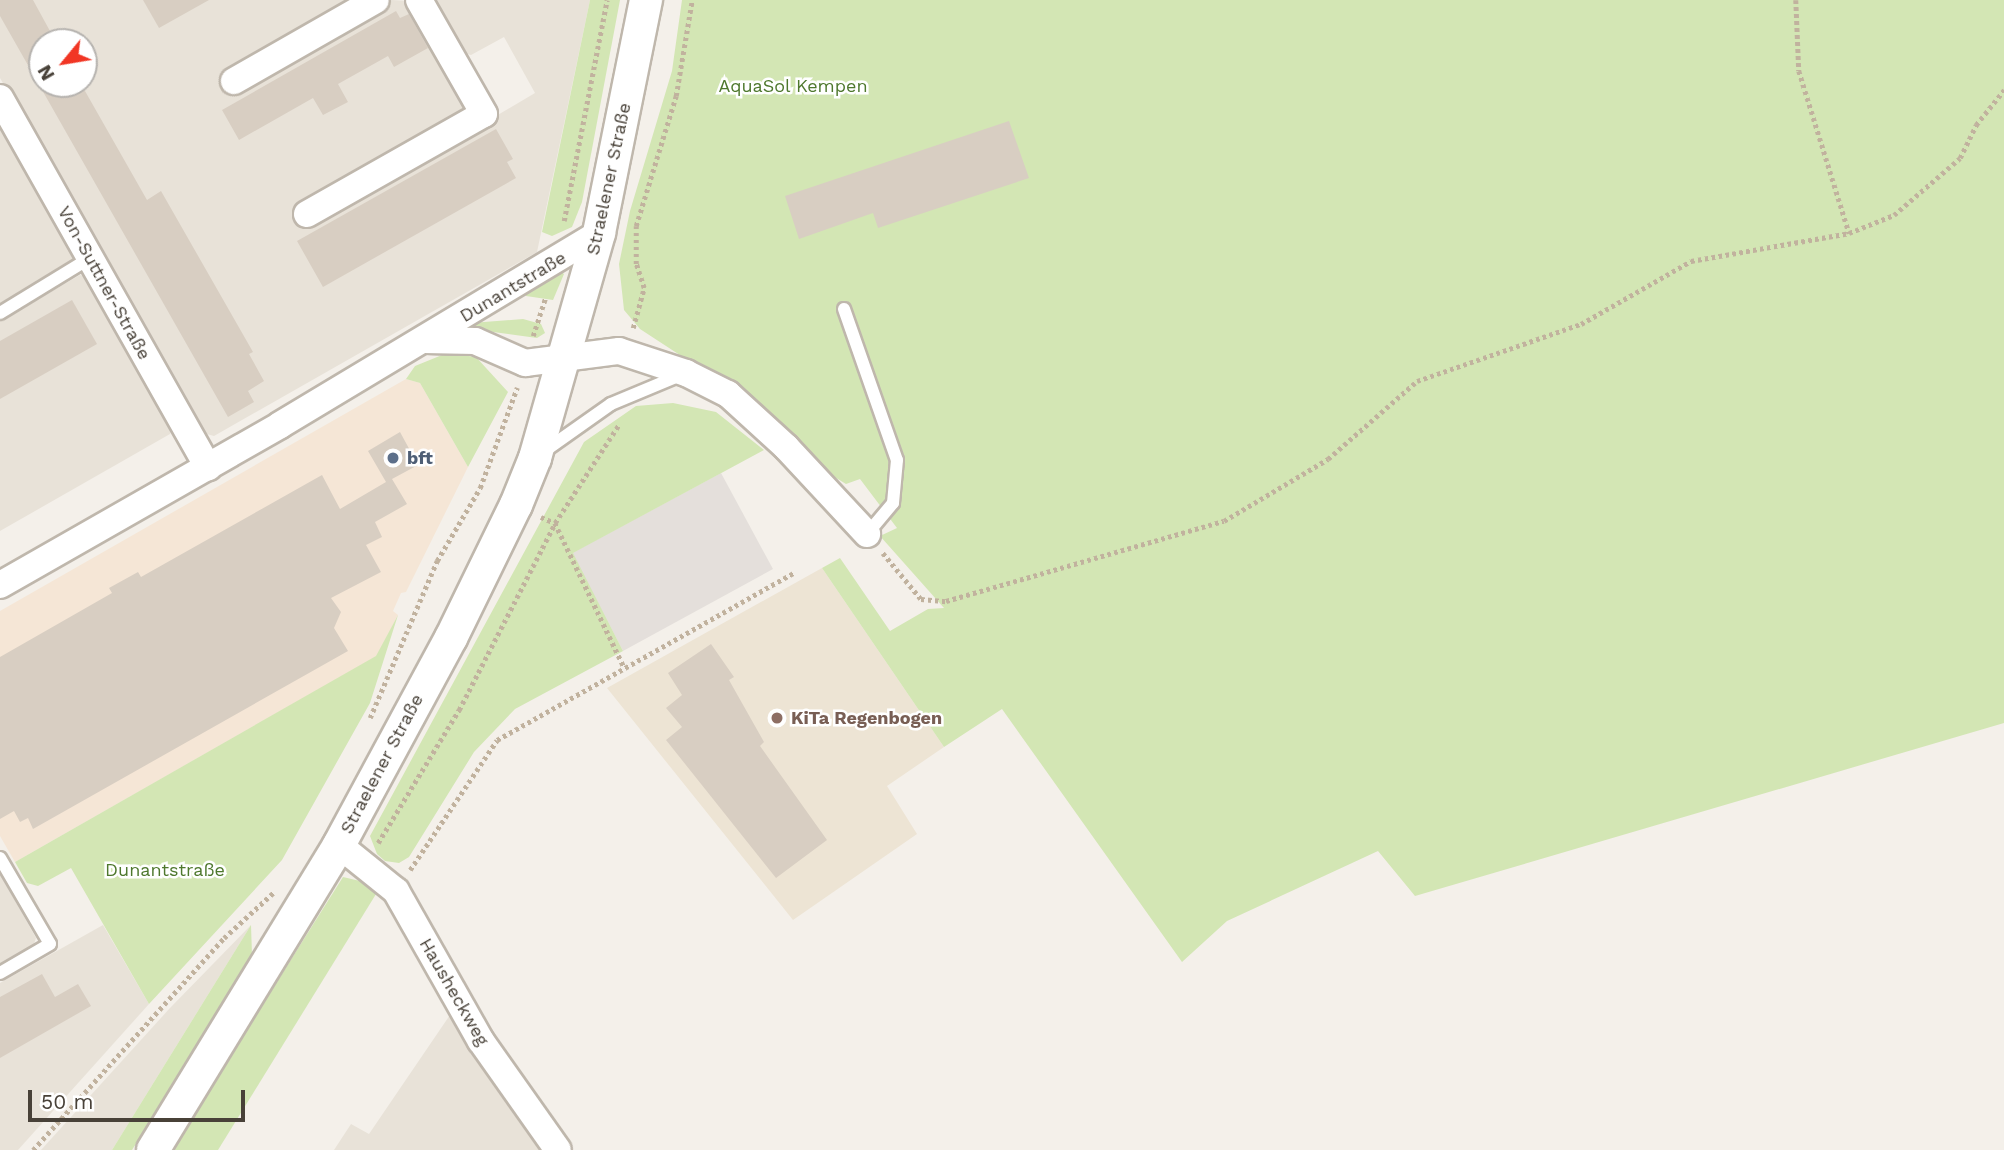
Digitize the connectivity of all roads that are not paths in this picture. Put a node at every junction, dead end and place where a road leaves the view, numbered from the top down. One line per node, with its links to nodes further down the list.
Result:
1 (376, 0): 4 (street)
2 (419, 0): 6 (street)
3 (646, 0): 7 (street, Straelener Straße)
4 (234, 81)
5 (0, 99): 8 (street, Von-Suttner-Straße)
6 (307, 214)
7 (599, 233): 11 (street, Dunantstraße); 12 (street, Straelener Straße)
8 (90, 258): 10 (lane); 15 (street, Von-Suttner-Straße)
9 (844, 309): 16 (lane)
10 (0, 313)
11 (425, 340): 12 (street, Dunantstraße); 15 (street, Dunantstraße)
12 (566, 356): 13 (street); 14 (street, Straelener Straße)
13 (686, 373): 14 (lane); 16 (street)
14 (535, 458): 18 (street, Straelener Straße)
15 (208, 467): 17 (street, Dunantstraße)
16 (867, 534)
17 (0, 585)
18 (339, 845): 21 (street, Straelener Straße); 22 (street, Hausheckweg)
19 (0, 858): 20 (lane)
20 (0, 973)
21 (152, 1150)
22 (558, 1150)

